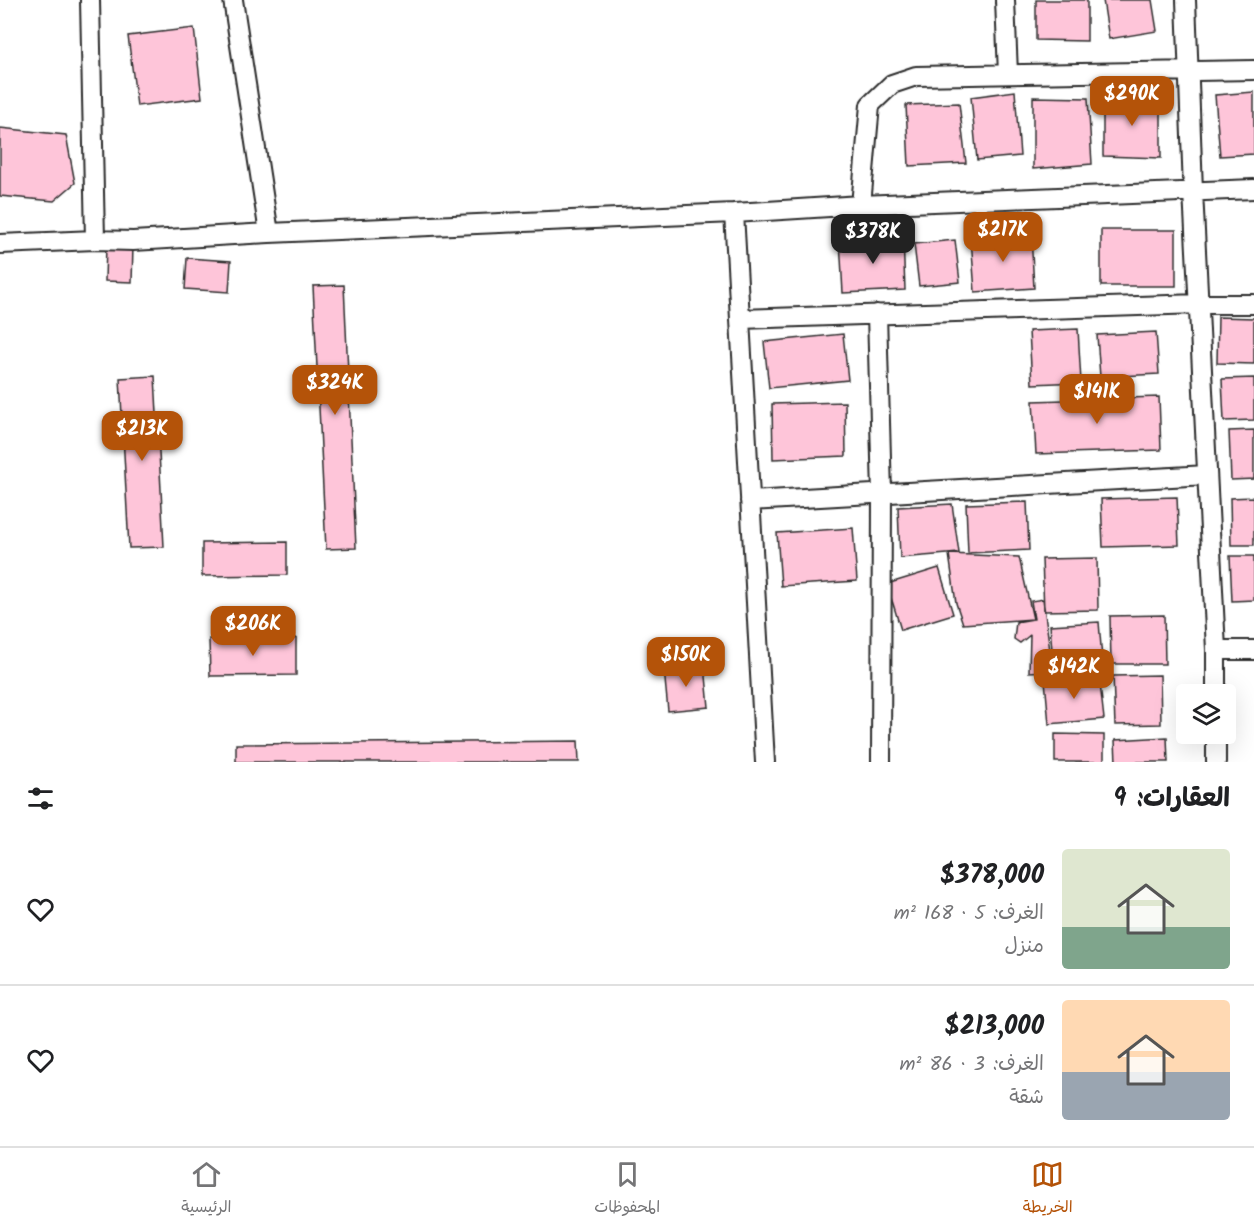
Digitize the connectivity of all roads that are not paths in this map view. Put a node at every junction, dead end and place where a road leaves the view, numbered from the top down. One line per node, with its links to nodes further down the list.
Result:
1 (90, 0): 13 (street)
2 (233, 0): 12 (street)
3 (1005, 0): 7 (street)
4 (1186, 0): 6 (street)
5 (1254, 70): 6 (street)
6 (1189, 71): 7 (street); 9 (street)
7 (1008, 75): 10 (street)
8 (1254, 189): 9 (street)
9 (1194, 191): 10 (street); 15 (street)
10 (861, 205): 11 (street)
11 (734, 213): 12 (street); 18 (street)
12 (269, 233): 13 (street)
13 (95, 240): 14 (street)
14 (0, 244)
15 (1199, 304): 16 (street); 17 (street); 19 (street)
16 (1254, 304)
17 (877, 314): 18 (street); 20 (street)
18 (740, 319): 21 (street)
19 (1208, 475): 20 (street); 22 (street)
20 (882, 494): 21 (street); 27 (street)
21 (750, 501): 26 (street)
22 (1216, 650): 23 (street); 24 (street)
23 (1254, 650)
24 (1216, 684)
25 (1216, 744): 28 (street)
26 (765, 762)
27 (881, 762)
28 (1216, 762)

